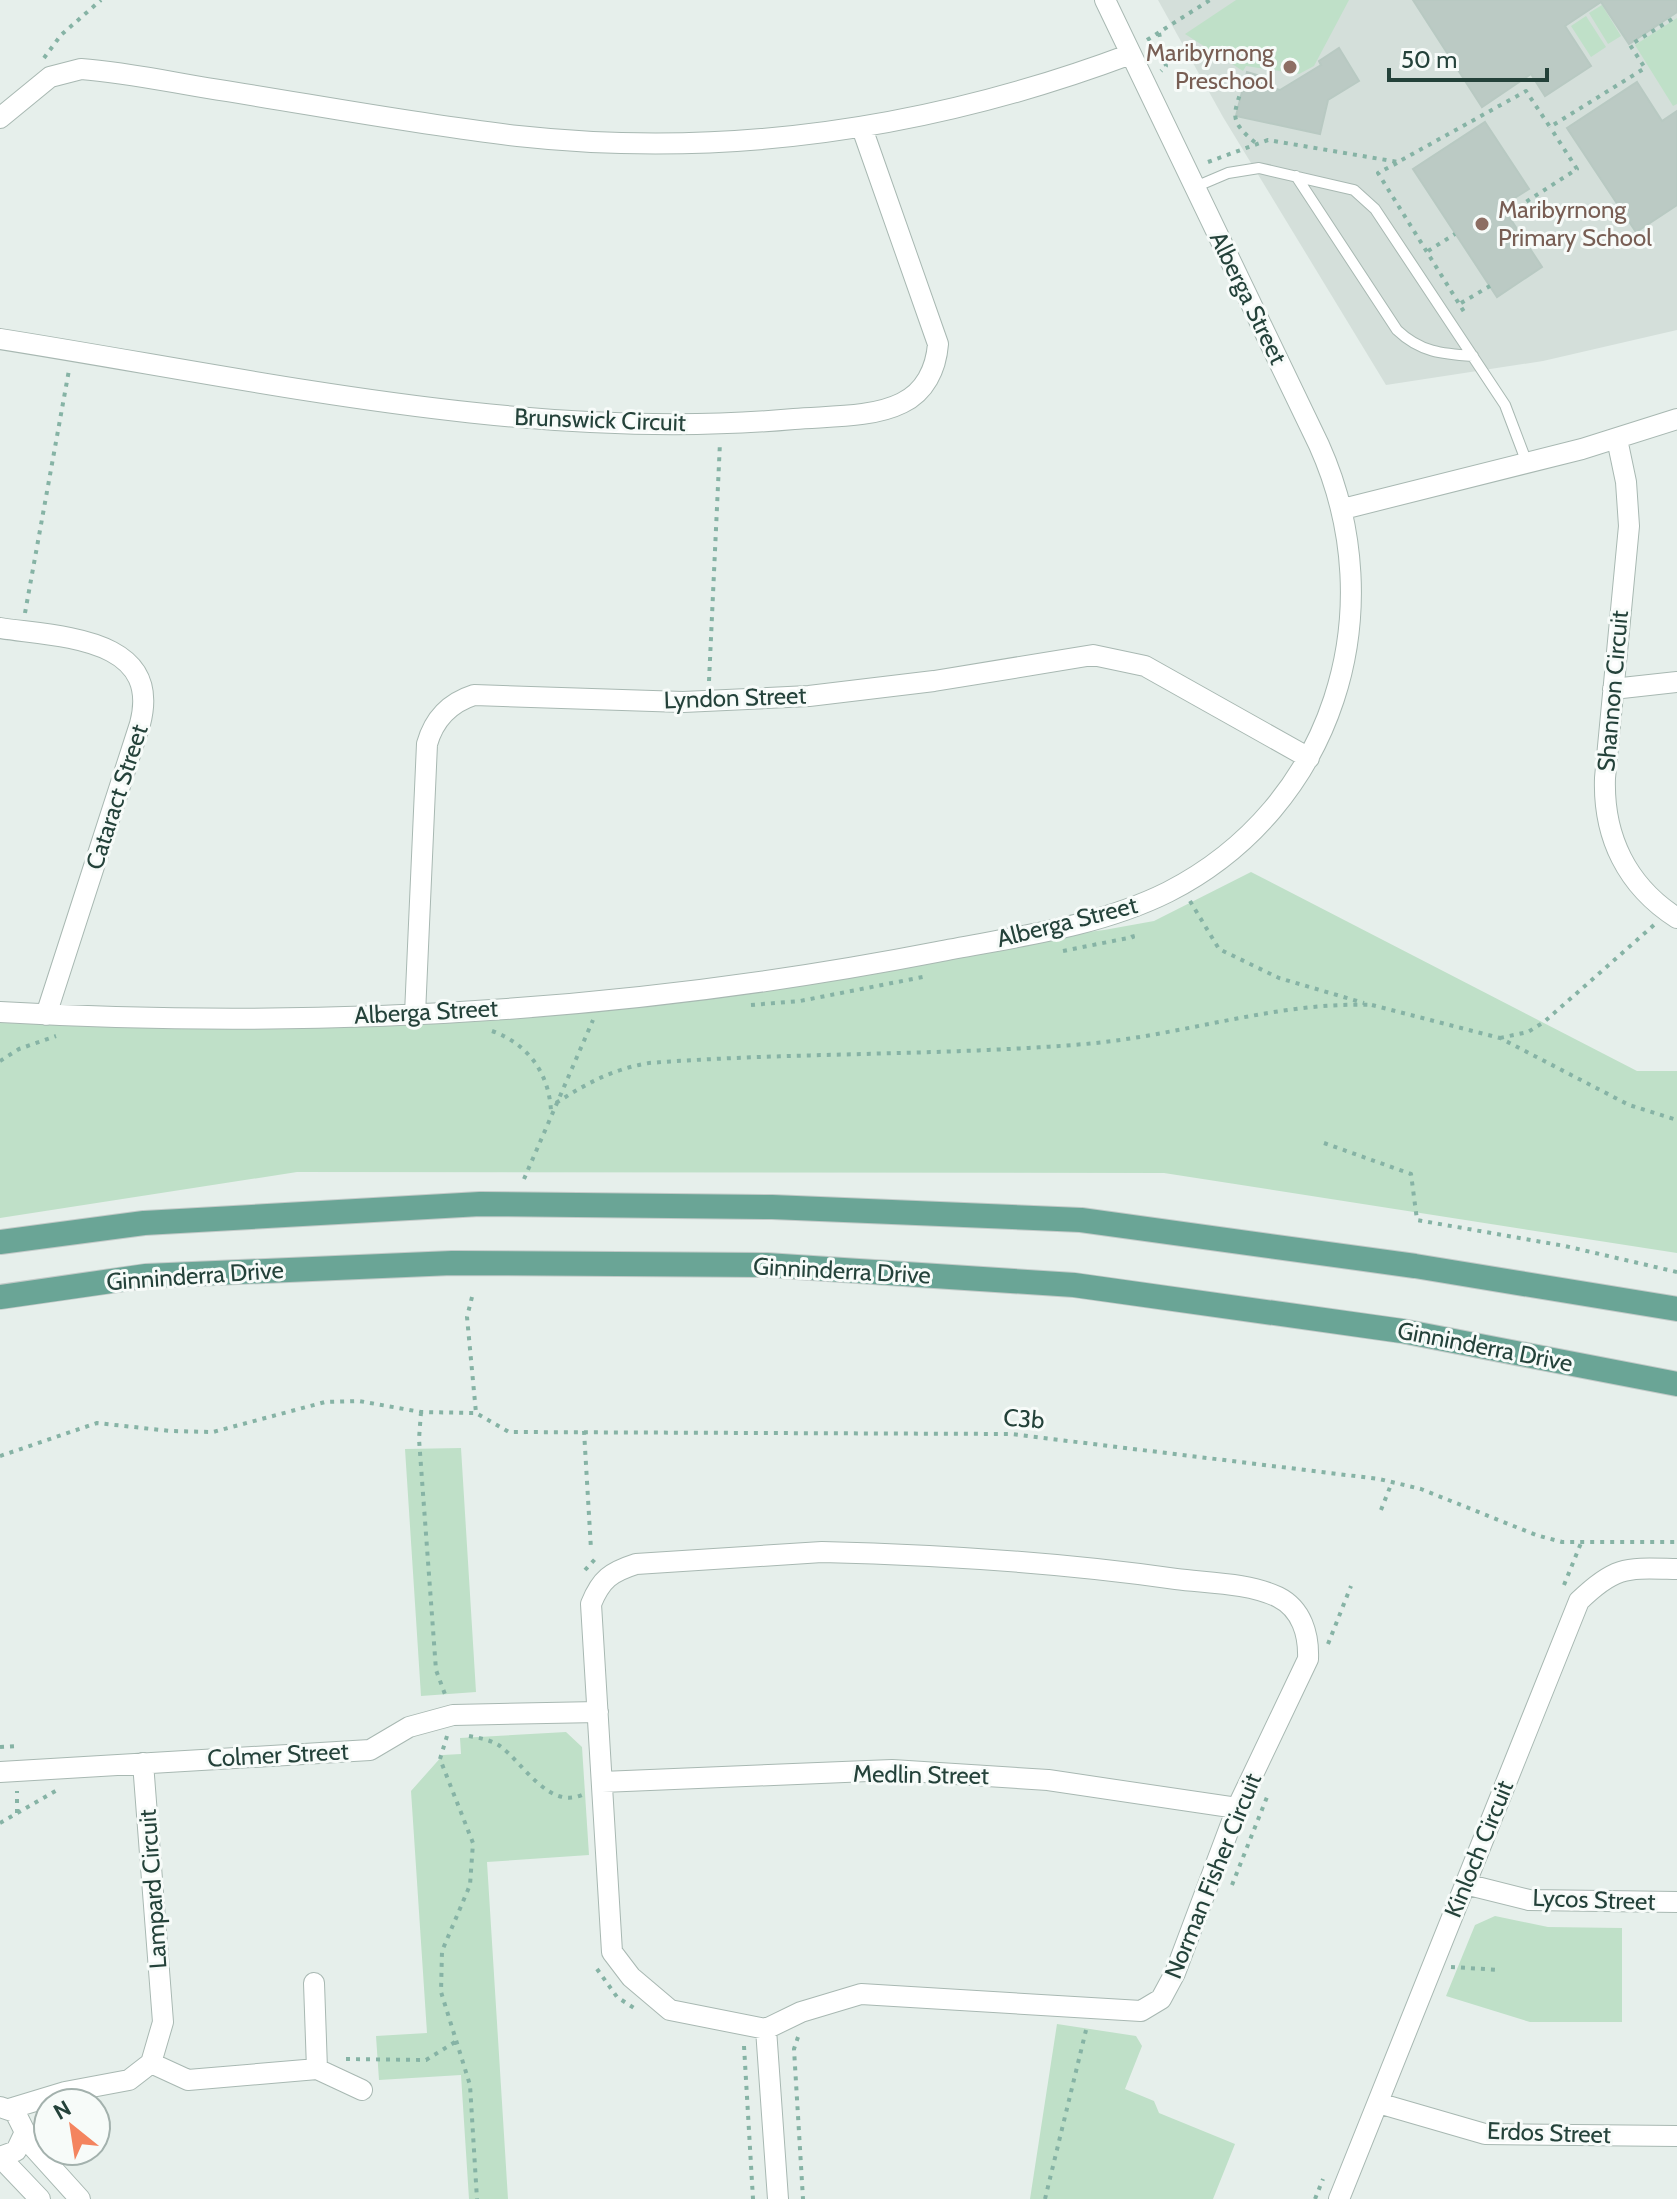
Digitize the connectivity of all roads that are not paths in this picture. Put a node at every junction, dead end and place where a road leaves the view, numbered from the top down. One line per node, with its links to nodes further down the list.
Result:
1 (1105, 0): 2 (street, Alberga Street)
2 (1136, 49): 4 (street); 6 (street, Alberga Street)
3 (0, 118): 4 (street)
4 (862, 128): 7 (street, Brunswick Circuit)
5 (1296, 176): 6 (lane); 8 (lane); 8 (lane)
6 (1195, 187): 12 (street, Alberga Street)
7 (0, 339)
8 (1473, 356): 11 (lane)
9 (1677, 419): 10 (street)
10 (1617, 439): 11 (street); 15 (street, Shannon Circuit)
11 (1527, 463): 12 (street)
12 (1343, 509): 16 (street, Alberga Street)
13 (0, 628): 20 (street, Cataract Street)
14 (1677, 682): 15 (street)
15 (1613, 689): 17 (street, Shannon Circuit)
16 (1309, 758): 19 (street, Alberga Street); 19 (street, Lyndon Street)
17 (1671, 914)
18 (0, 1012): 20 (street, Alberga Street)
19 (415, 1014): 20 (street, Alberga Street)
20 (46, 1015)
21 (0, 1242): 23 (main road)
22 (0, 1297): 24 (main road, Ginninderra Drive)
23 (1677, 1309)
24 (1677, 1384)
25 (1677, 1569): 31 (street, Kinloch Circuit)
26 (598, 1712): 27 (street, Colmer Street); 29 (street, Norman Fisher Circuit); 30 (street, Norman Fisher Circuit)
27 (143, 1763): 28 (street); 35 (street, Lampard Circuit)
28 (0, 1772)
29 (602, 1782): 30 (street, Medlin Street); 34 (street, Norman Fisher Circuit)
30 (1237, 1808): 34 (street, Norman Fisher Circuit)
31 (1465, 1884): 32 (street, Lycos Street); 40 (street, Kinloch Circuit)
32 (1677, 1902)
33 (314, 1983): 36 (street)
34 (766, 2029): 48 (street)
35 (151, 2063): 36 (street); 37 (street)
36 (317, 2069): 38 (street)
37 (101, 2087)
38 (362, 2090)
39 (32, 2102): 41 (street)
40 (1378, 2103): 44 (street, Erdos Street); 49 (street, Kinloch Circuit)
41 (4, 2108): 43 (street)
42 (32, 2127): 43 (street)
43 (25, 2135): 45 (street); 47 (street)
44 (1677, 2136)
45 (0, 2157): 46 (street)
46 (40, 2199)
47 (80, 2199)
48 (778, 2199)
49 (1339, 2199)

